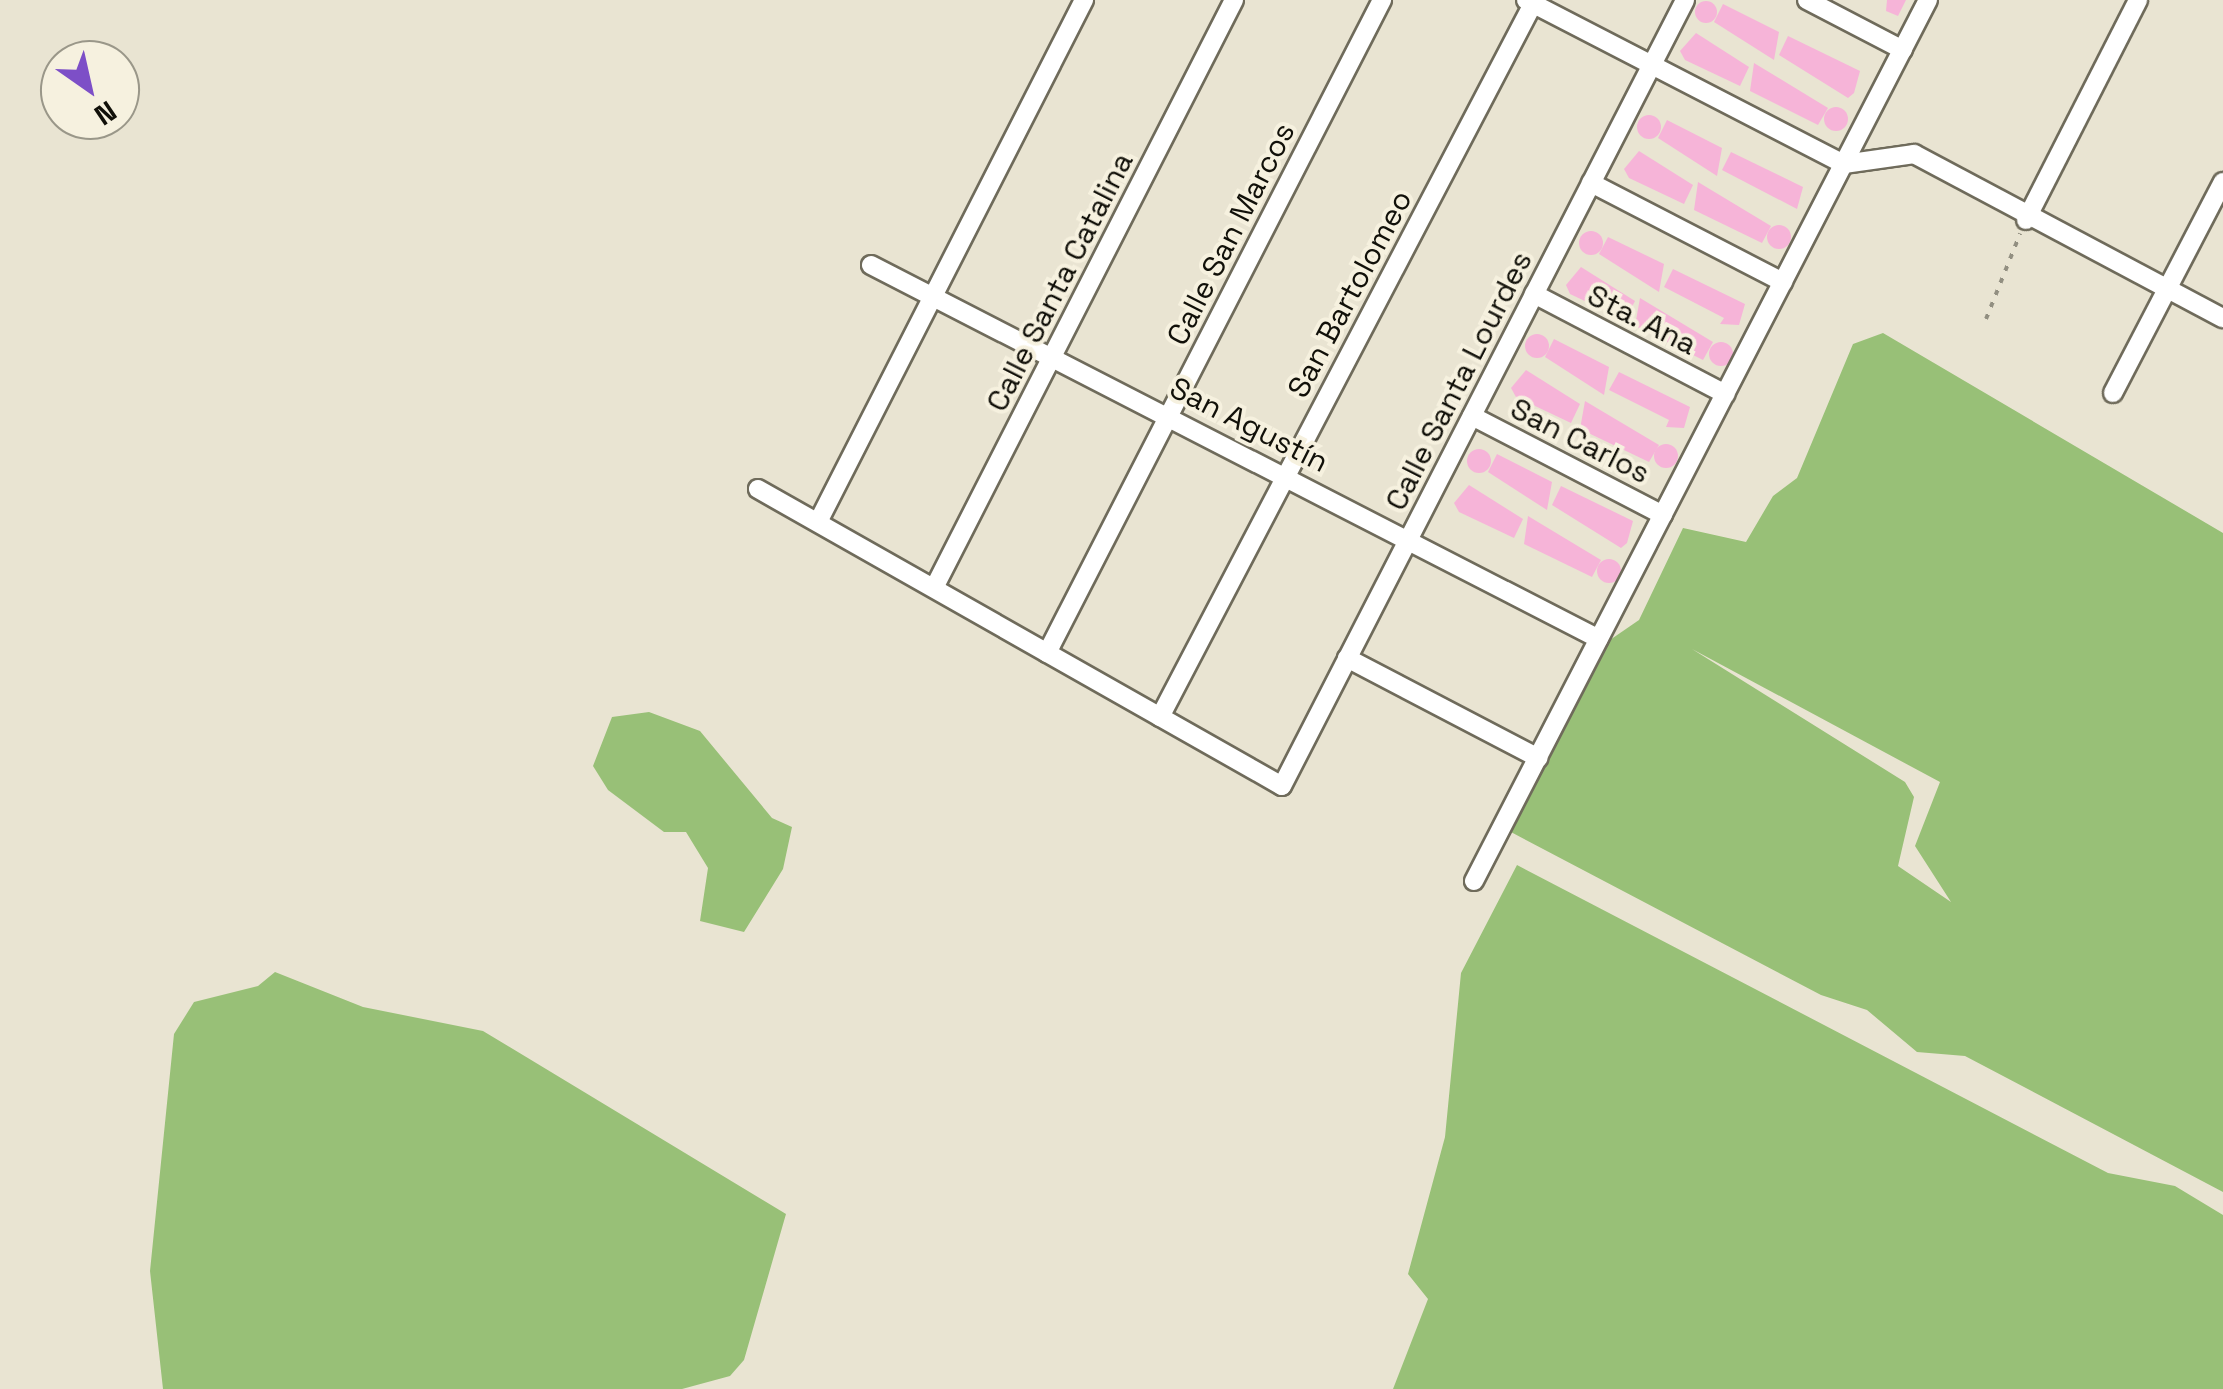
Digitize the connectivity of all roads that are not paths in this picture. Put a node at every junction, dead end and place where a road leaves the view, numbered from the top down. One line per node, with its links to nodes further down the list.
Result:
1 (1084, 0): 19 (street)
2 (1234, 0): 21 (street, Calle Santa Catalina)
3 (1382, 0): 24 (street, Calle San Marcos)
4 (1685, 0): 10 (street, Calle Santa Lourdes)
5 (1807, 0): 9 (street)
6 (1928, 0): 9 (street)
7 (2138, 0): 14 (street)
8 (1531, 1): 10 (street); 26 (street, San Bartolomeo)
9 (1903, 50): 11 (street)
10 (1652, 64): 11 (street); 13 (street, Calle Santa Lourdes)
11 (1844, 164): 14 (street); 16 (street)
12 (2223, 182): 17 (street)
13 (1590, 183): 16 (street); 18 (street, Calle Santa Lourdes)
14 (2026, 220): 17 (street)
15 (871, 265): 19 (street, San Agustín)
16 (1783, 282): 23 (street)
17 (2166, 291): 20 (street); 22 (street)
18 (1534, 294): 23 (street, Sta. Ana); 25 (street, Calle Santa Lourdes)
19 (932, 296): 21 (street, San Agustín); 29 (street)
20 (2223, 318)
21 (1053, 356): 24 (street, San Agustín); 31 (street, Calle Santa Catalina)
22 (2113, 393)
23 (1725, 394): 28 (street)
24 (1169, 415): 26 (street, San Agustín); 33 (street, Calle San Marcos)
25 (1472, 416): 28 (street, San Carlos); 30 (street, Calle Santa Lourdes)
26 (1287, 476): 30 (street, San Agustín); 35 (street, San Bartolomeo)
27 (758, 488): 29 (street)
28 (1662, 515): 32 (street)
29 (818, 522): 31 (street)
30 (1408, 540): 32 (street, San Agustín); 34 (street, Calle Santa Lourdes)
31 (934, 588): 33 (street)
32 (1600, 639): 36 (street)
33 (1047, 652): 35 (street)
34 (1347, 658): 35 (street, Calle Santa Lourdes); 36 (street)
35 (1160, 717)
36 (1538, 758): 37 (street)
37 (1474, 881)

